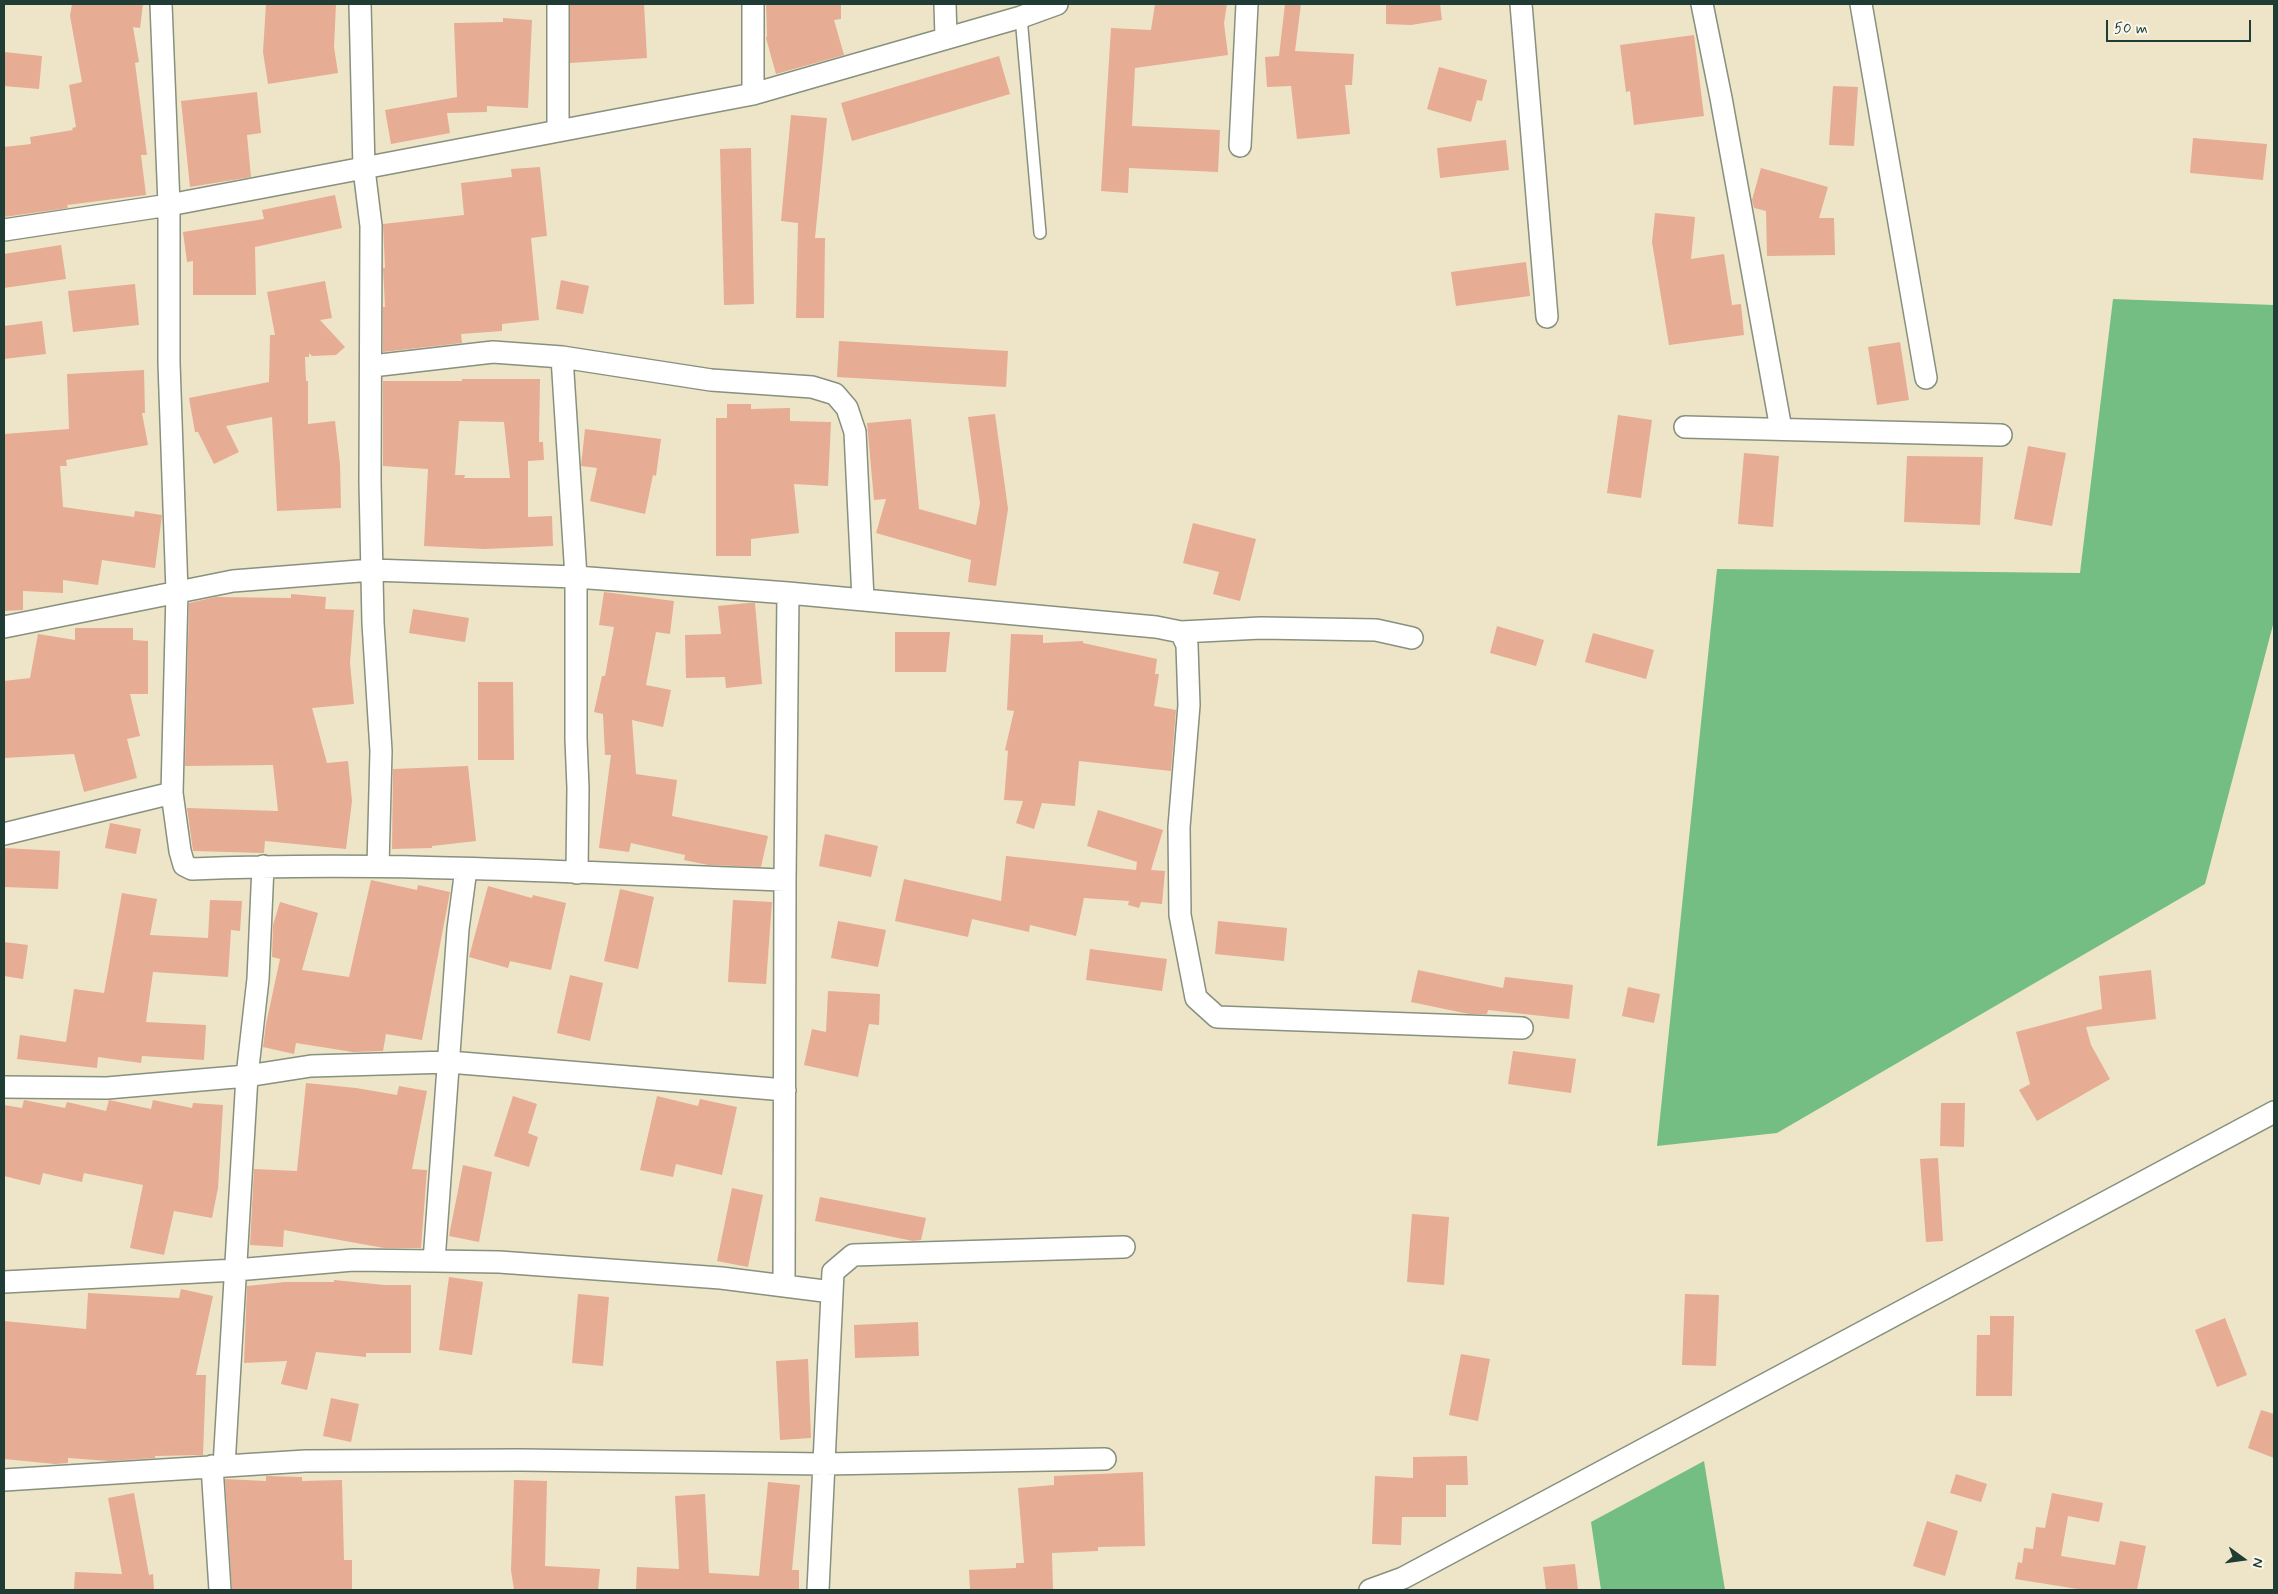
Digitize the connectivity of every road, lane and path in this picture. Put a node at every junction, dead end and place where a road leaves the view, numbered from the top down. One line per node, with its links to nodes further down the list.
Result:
1 (161, 4): 17 (street)
2 (360, 4): 16 (street)
3 (558, 4): 14 (street)
4 (753, 4): 13 (street)
5 (945, 4): 12 (street)
6 (1057, 4): 11 (street)
7 (1247, 4): 15 (street)
8 (1521, 4): 20 (street)
9 (1702, 4): 25 (street)
10 (1861, 4): 23 (street)
11 (1022, 17): 12 (street); 19 (lane)
12 (946, 38): 13 (street)
13 (753, 94): 14 (street)
14 (558, 130): 16 (street)
15 (1240, 146)
16 (364, 169): 17 (street); 22 (street)
17 (170, 205): 18 (street); 29 (street)
18 (4, 230)
19 (1040, 233)
20 (1548, 317)
21 (562, 357): 22 (street); 28 (street); 31 (street)
22 (372, 366): 27 (street)
23 (1926, 378)
24 (1686, 427): 25 (street)
25 (1781, 429): 26 (street)
26 (2001, 434)
27 (372, 570): 28 (street); 29 (street); 38 (street)
28 (576, 577): 30 (street); 40 (street)
29 (177, 592): 32 (street); 35 (street)
30 (788, 592): 31 (street); 41 (street)
31 (863, 599): 33 (street)
32 (4, 627)
33 (1181, 632): 34 (street); 42 (street)
34 (1412, 638)
35 (172, 793): 36 (street); 37 (street)
36 (4, 834)
37 (263, 866): 38 (street); 44 (street)
38 (378, 866): 39 (street)
39 (466, 870): 40 (street); 43 (street)
40 (577, 873): 41 (street)
41 (785, 880): 46 (street)
42 (1522, 1028)
43 (449, 1062): 44 (street); 46 (street); 49 (street)
44 (247, 1076): 45 (street); 50 (street)
45 (4, 1087)
46 (785, 1090): 52 (street)
47 (2274, 1112): 60 (street)
48 (1124, 1247): 53 (street)
49 (434, 1261): 50 (street); 52 (street)
50 (236, 1270): 51 (street); 56 (street)
51 (4, 1282)
52 (784, 1286): 53 (street)
53 (832, 1292): 55 (street)
54 (1105, 1459): 55 (street)
55 (824, 1464): 56 (street); 59 (street)
56 (218, 1466): 57 (street); 58 (street)
57 (4, 1480)
58 (220, 1590)
59 (818, 1590)
60 (1370, 1590)

